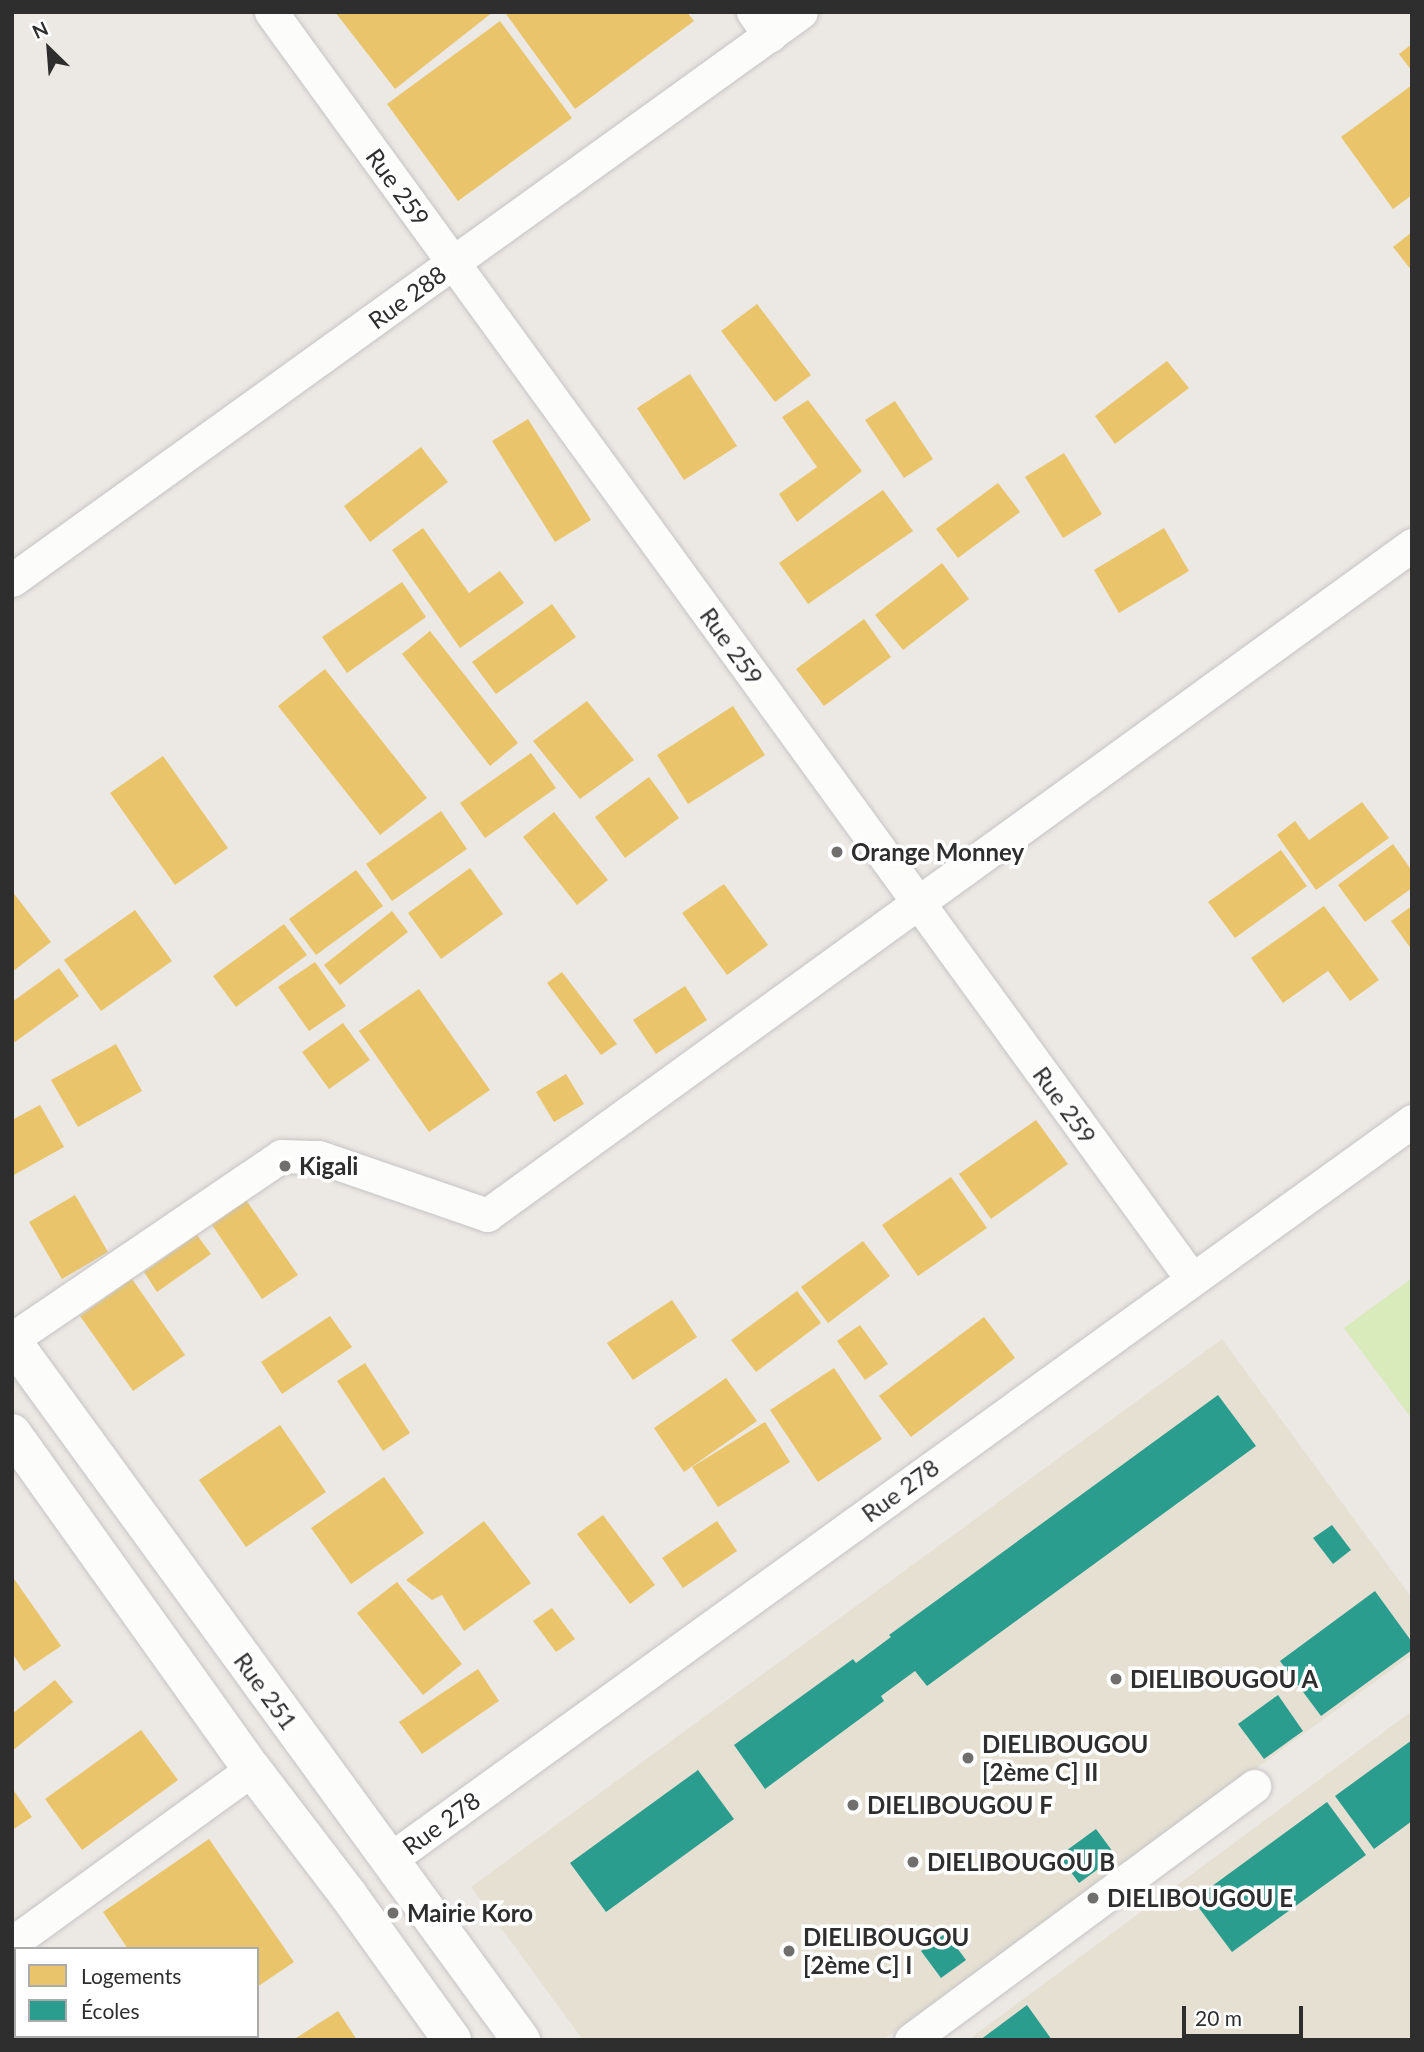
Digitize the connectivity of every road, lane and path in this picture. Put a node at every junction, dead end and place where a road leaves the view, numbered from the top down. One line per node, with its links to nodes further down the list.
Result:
1 (271, 12): 4 (street, Rue 259)
2 (801, 12): 3 (street, Rue 288)
3 (761, 24): 4 (street, Rue 288)
4 (454, 264): 6 (street, Rue 288); 7 (street, Rue 259)
5 (1412, 545): 7 (street)
6 (12, 580)
7 (918, 902): 9 (street, Rue 259); 10 (street)
8 (1412, 1121): 9 (street, Rue 278)
9 (1192, 1279): 14 (street, Rue 278)
10 (12, 1340): 14 (main road, Rue 251)
11 (15, 1444): 12 (main road)
12 (252, 1769): 15 (street); 16 (main road)
13 (1255, 1786): 18 (street)
14 (389, 1860): 17 (main road, Rue 251)
15 (12, 1943)
16 (452, 2040)
17 (521, 2040)
18 (911, 2040)

